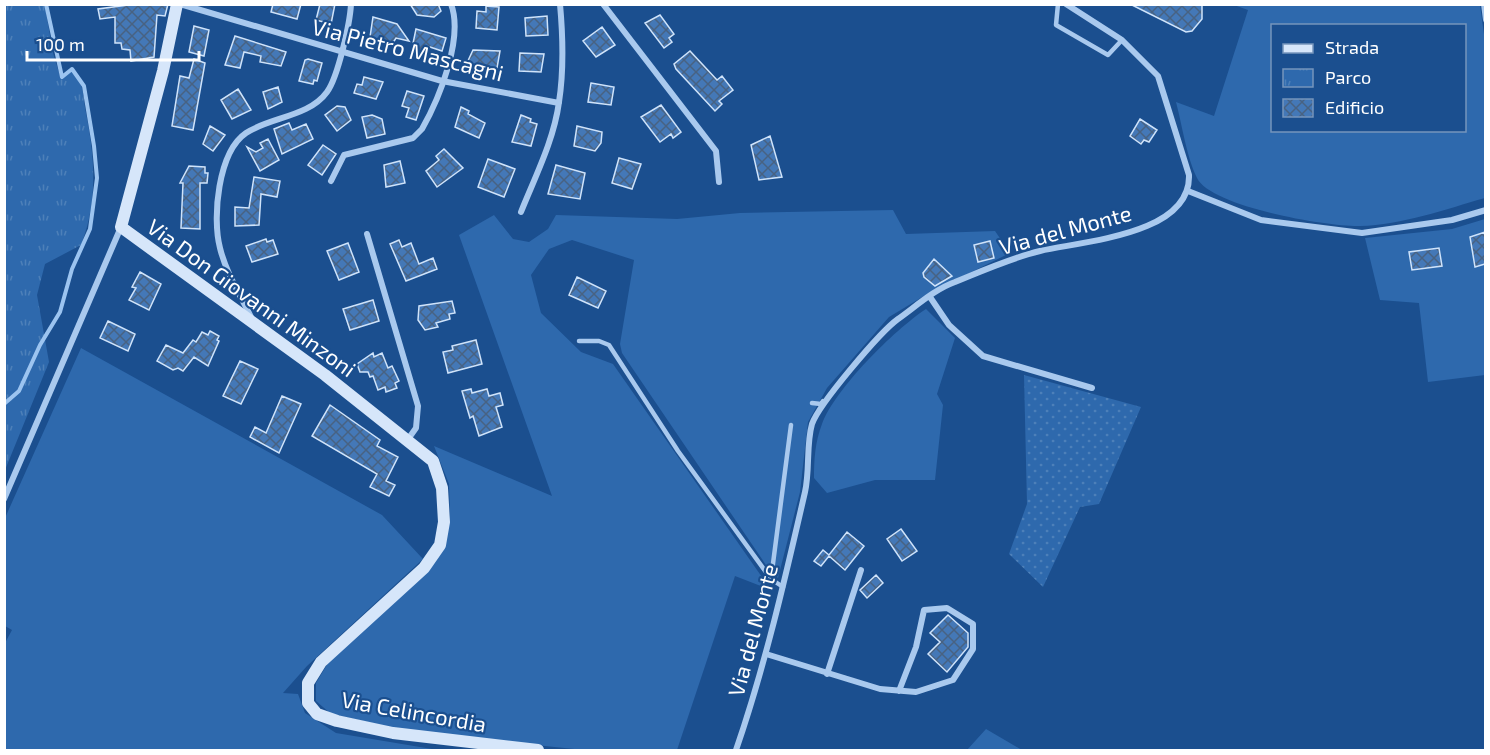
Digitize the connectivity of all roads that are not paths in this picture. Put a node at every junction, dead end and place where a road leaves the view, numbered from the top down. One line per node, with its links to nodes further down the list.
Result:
1 (178, 4): 11 (street, Via Pietro Mascagni); 19 (street, Via Don Giovanni Minzoni)
2 (351, 4): 11 (street)
3 (451, 4): 12 (street)
4 (560, 4): 13 (street)
5 (603, 4): 15 (street)
6 (1059, 4): 10 (lane)
7 (1066, 4): 10 (street)
8 (1484, 4): 9 (street)
9 (1485, 20)
10 (1122, 40): 16 (street)
11 (341, 53): 12 (street, Via Pietro Mascagni); 22 (street)
12 (442, 81): 13 (street, Via Pietro Mascagni); 14 (street)
13 (559, 103): 18 (street)
14 (331, 181)
15 (719, 182)
16 (1188, 191): 17 (street); 21 (street, Via del Monte)
17 (1485, 210)
18 (521, 212)
19 (121, 227): 22 (street, Via Don Giovanni Minzoni); 29 (street)
20 (367, 234): 28 (street)
21 (930, 297): 24 (street); 25 (street, Via del Monte)
22 (256, 325): 28 (street, Via Don Giovanni Minzoni)
23 (579, 341): 32 (lane)
24 (1092, 388)
25 (833, 390): 26 (lane); 33 (street, Via del Monte)
26 (812, 403)
27 (791, 425): 32 (lane)
28 (406, 442): 30 (street, Via Don Giovanni Minzoni)
29 (4, 499)
30 (433, 555): 37 (street, Via Celincordia)
31 (861, 570): 35 (street)
32 (771, 579): 33 (lane)
33 (783, 587): 34 (street, Via del Monte)
34 (766, 654): 35 (street); 38 (street, Via del Monte)
35 (827, 674): 36 (street)
36 (899, 691): 36 (street)
37 (538, 750)
38 (736, 750)

